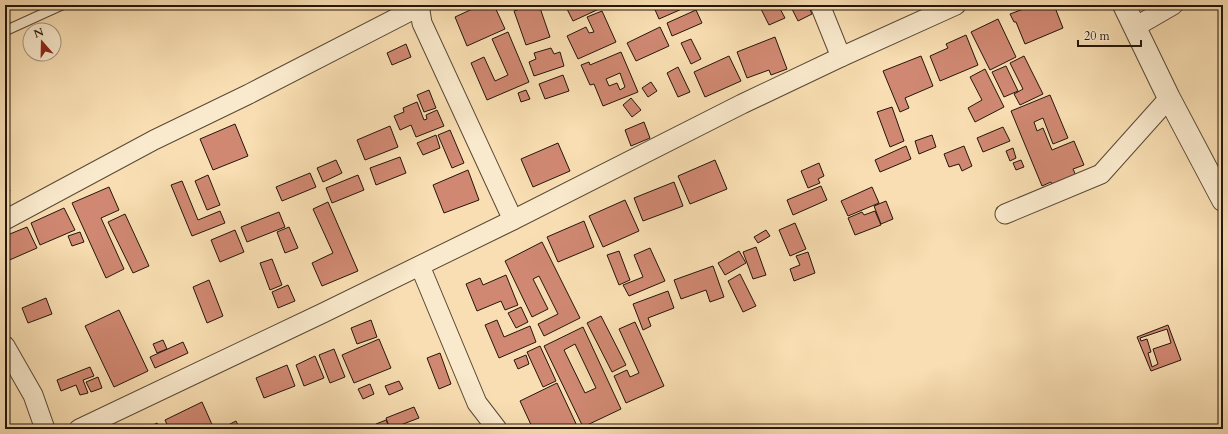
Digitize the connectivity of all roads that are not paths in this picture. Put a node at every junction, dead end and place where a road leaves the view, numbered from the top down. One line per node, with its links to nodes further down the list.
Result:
1 (62, 5): 8 (lane)
2 (420, 5): 13 (street); 14 (street)
3 (820, 5): 9 (street)
4 (956, 5): 9 (street)
5 (1124, 5): 7 (street)
6 (1173, 5): 7 (street)
7 (1135, 27): 10 (street)
8 (5, 30)
9 (841, 57): 14 (street)
10 (1169, 98): 11 (street); 12 (street)
11 (1223, 200)
12 (1005, 214)
13 (5, 220)
14 (513, 220): 15 (street)
15 (420, 266): 19 (street); 20 (street)
16 (5, 346): 17 (street)
17 (11, 369): 18 (street)
18 (45, 429)
19 (79, 429)
20 (497, 429)

